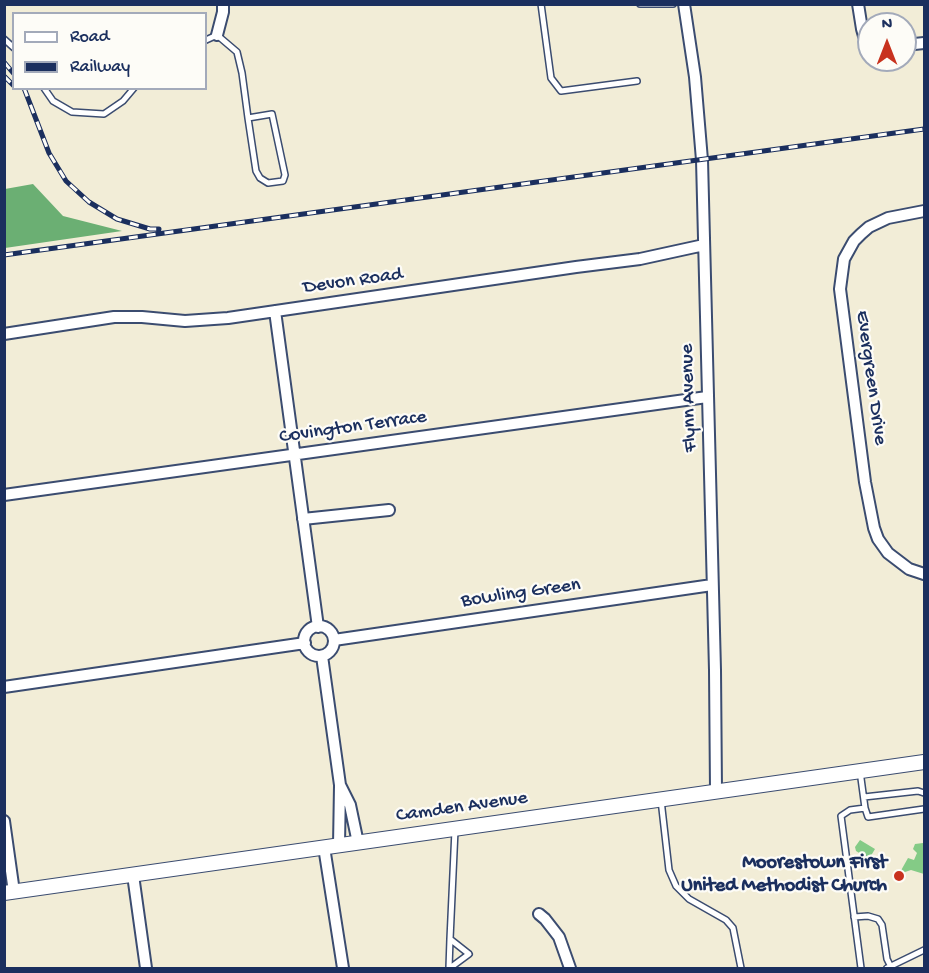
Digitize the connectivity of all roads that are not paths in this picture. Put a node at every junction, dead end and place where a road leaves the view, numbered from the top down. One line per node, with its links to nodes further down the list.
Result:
1 (223, 4): 6 (street)
2 (541, 4): 8 (lane)
3 (640, 4): 4 (lane)
4 (672, 4)
5 (684, 4): 13 (street, Flynn Avenue)
6 (217, 35): 7 (lane); 11 (lane)
7 (207, 40)
8 (637, 81)
9 (45, 90): 10 (lane)
10 (132, 90)
11 (248, 118): 11 (lane)
12 (924, 212): 21 (street, Evergreen Drive)
13 (704, 245): 14 (street, Devon Road); 16 (street, Flynn Avenue)
14 (275, 311): 15 (street, Devon Road); 17 (street)
15 (4, 334)
16 (707, 397): 17 (street, Covington Terrace); 22 (street, Flynn Avenue)
17 (294, 455): 18 (street, Covington Terrace); 20 (street)
18 (4, 495)
19 (389, 510): 20 (street)
20 (303, 519): 23 (street)
21 (924, 574)
22 (712, 585): 24 (street, Bowling Green); 31 (street, Flynn Avenue)
23 (318, 627): 24 (street); 25 (street)
24 (334, 640): 26 (street)
25 (305, 644): 26 (street); 27 (street)
26 (322, 656): 30 (street)
27 (4, 687)
28 (924, 762): 29 (main road, Camden Avenue)
29 (860, 771): 31 (main road, Camden Avenue); 33 (lane)
30 (340, 785): 39 (street); 40 (street)
31 (716, 791): 34 (main road, Camden Avenue)
32 (924, 792): 33 (lane)
33 (864, 797): 35 (lane)
34 (660, 798): 38 (main road, Camden Avenue); 53 (lane)
35 (865, 808): 36 (lane); 45 (lane)
36 (924, 808)
37 (4, 821): 43 (street)
38 (455, 829): 39 (main road, Camden Avenue); 46 (lane)
39 (358, 843): 40 (main road, Camden Avenue)
40 (339, 845): 41 (main road, Camden Avenue)
41 (324, 847): 42 (main road, Camden Avenue); 50 (street)
42 (133, 875): 43 (main road, Camden Avenue); 49 (street)
43 (9, 892)
44 (538, 914): 52 (street)
45 (854, 917): 48 (lane); 54 (lane)
46 (450, 939): 51 (lane); 51 (lane)
47 (924, 950): 48 (lane)
48 (889, 968)
49 (146, 969)
50 (342, 969)
51 (450, 969)
52 (570, 969)
53 (741, 969)
54 (861, 969)

